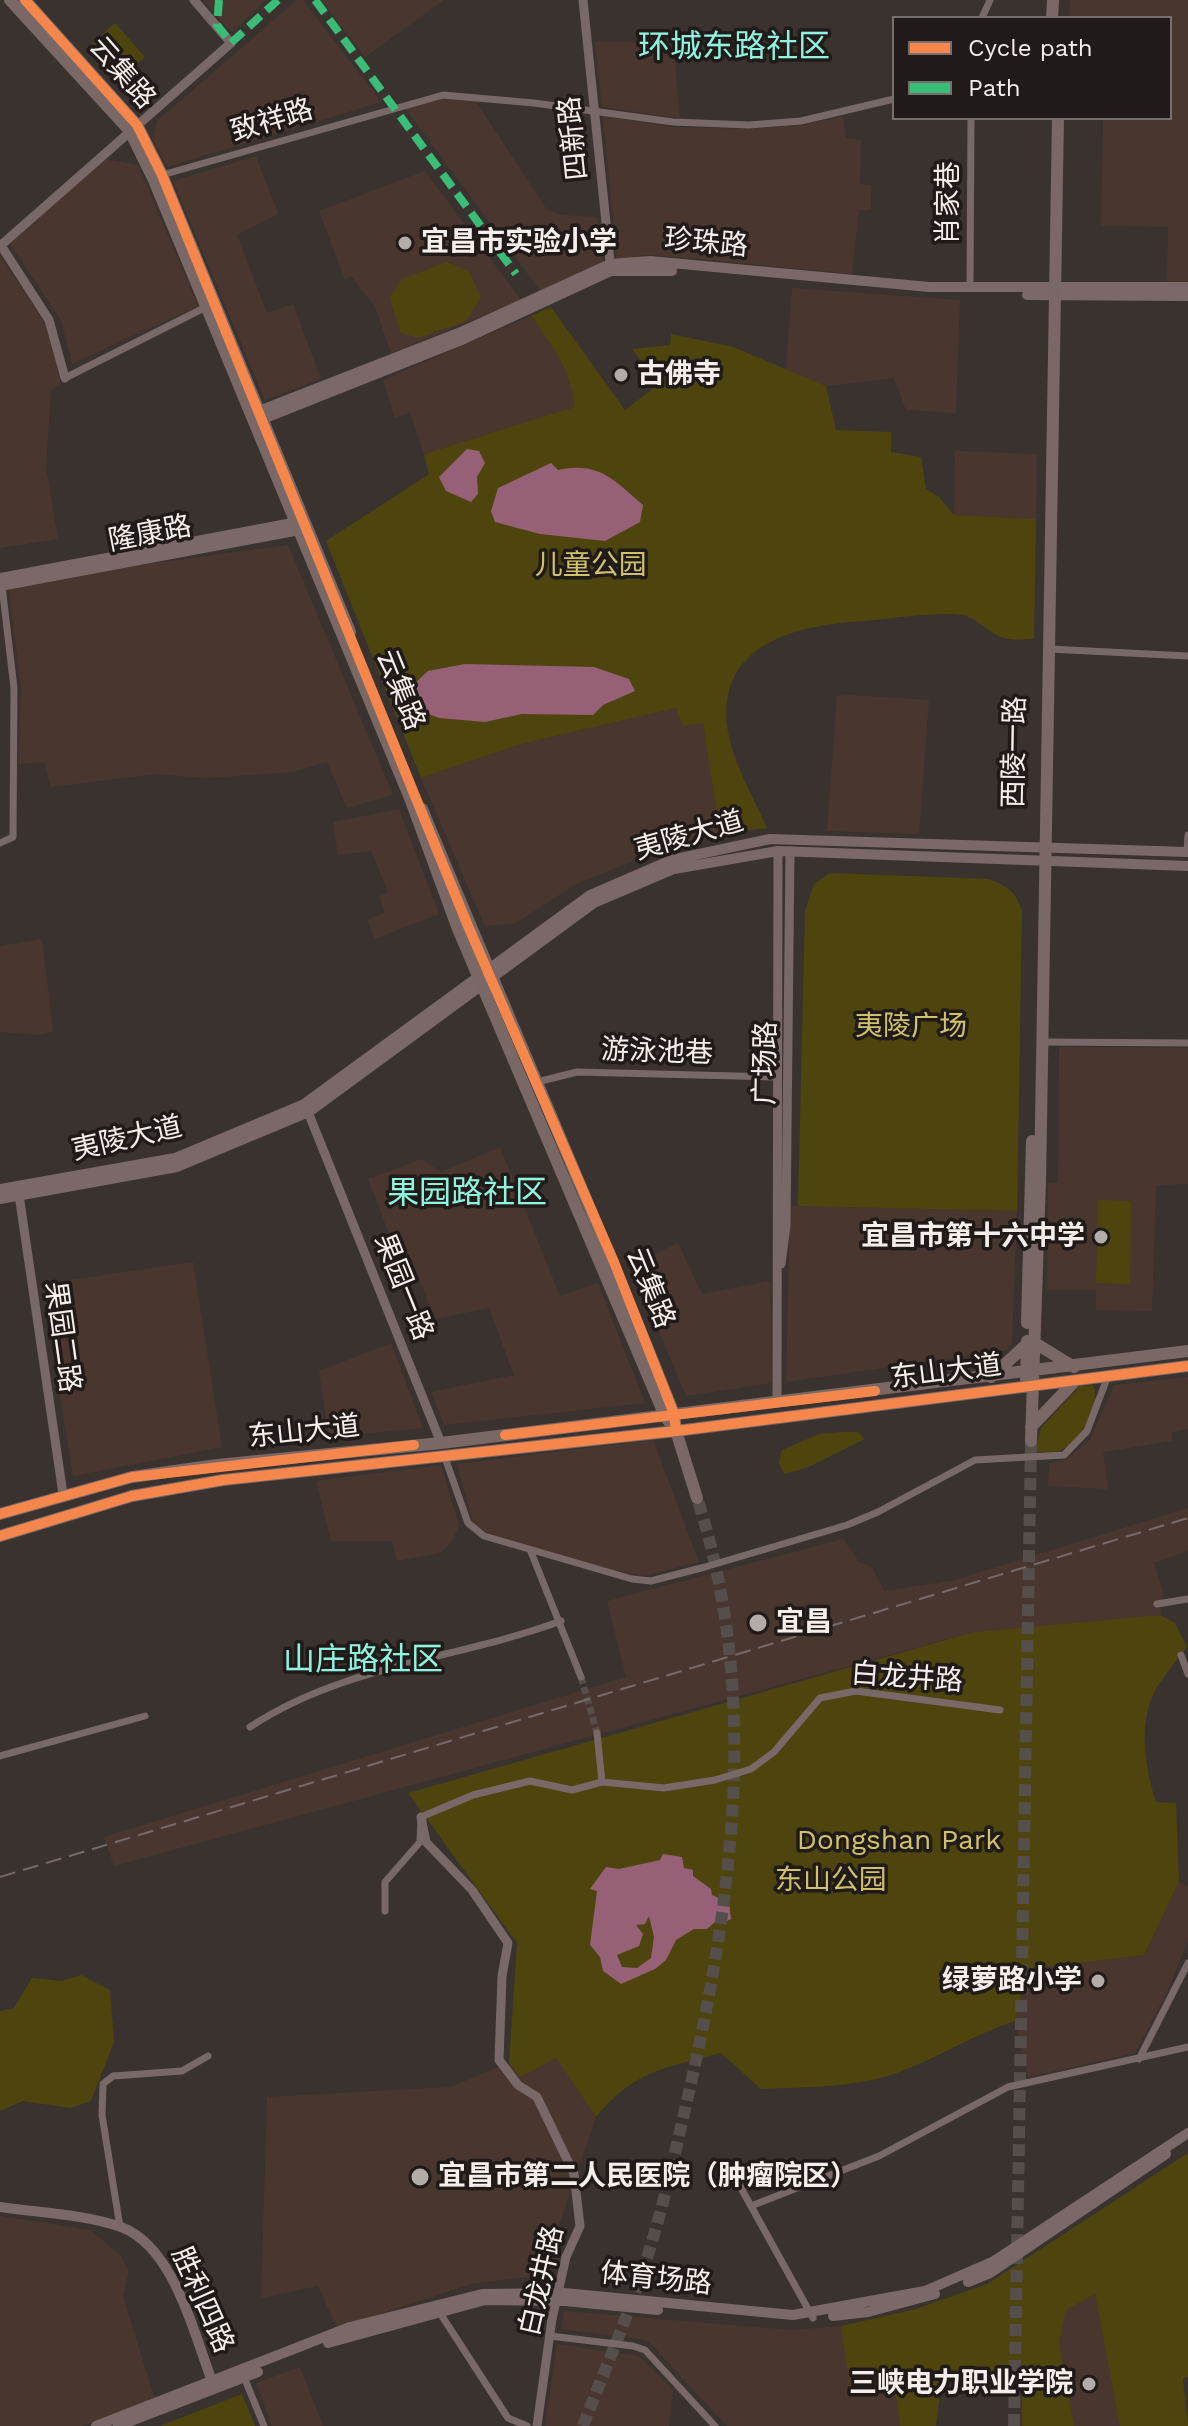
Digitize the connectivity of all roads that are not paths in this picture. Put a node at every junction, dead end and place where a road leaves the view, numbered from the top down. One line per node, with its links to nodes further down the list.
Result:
1 (10, 0): 10 (main road, 云集路)
2 (25, 0): 10 (main road, 云集路)
3 (194, 0): 10 (street)
4 (583, 0): 6 (street, 四新路)
5 (892, 99): 6 (street, 致祥路)
6 (593, 110): 11 (street, 致祥路); 13 (street, 四新路)
7 (971, 120): 14 (street, 肖家巷)
8 (1050, 120): 16 (main road, 西陵一路)
9 (1058, 120): 16 (main road, 西陵一路)
10 (134, 128): 11 (main road, 云集路); 12 (street); 18 (main road, 云集路)
11 (162, 175): 20 (main road, 云集路)
12 (0, 245): 19 (street)
13 (610, 267): 14 (main road, 珍珠路); 16 (main road, 珍珠路); 20 (main road, 珍珠路)
14 (970, 287): 16 (main road, 珍珠路)
15 (1188, 287): 16 (main road, 珍珠路)
16 (1050, 292): 17 (main road, 珍珠路); 23 (main road, 西陵一路); 30 (main road, 西陵一路)
17 (1188, 296)
18 (206, 307): 19 (street); 20 (main road, 云集路)
19 (65, 378)
20 (256, 417): 21 (main road, 云集路)
21 (302, 526): 22 (main road, 隆康路); 32 (main road, 云集路)
22 (1, 583): 26 (street)
23 (1049, 649): 24 (street); 30 (main road, 西陵一路)
24 (1188, 656)
25 (1188, 835): 29 (street)
26 (0, 843)
27 (778, 851): 28 (main road, 夷陵大道); 32 (main road, 夷陵大道); 35 (street, 广场路)
28 (790, 851): 30 (main road, 夷陵大道); 41 (street, 广场路)
29 (1188, 852): 30 (main road, 夷陵大道)
30 (1040, 855): 31 (main road, 夷陵大道); 32 (main road, 夷陵大道); 33 (main road, 西陵一路); 42 (main road, 西陵一路)
31 (1188, 866)
32 (485, 977): 36 (main road, 云集路); 37 (main road, 夷陵大道); 50 (main road, 云集路)
33 (1041, 1042): 34 (street); 42 (main road, 西陵一路)
34 (1188, 1043)
35 (777, 1077): 36 (street, 游泳池巷); 41 (street, 广场路)
36 (536, 1082): 50 (main road, 云集路)
37 (307, 1108): 39 (main road, 夷陵大道); 54 (street, 果园一路)
38 (0, 1189): 39 (main road, 夷陵大道)
39 (18, 1191): 40 (main road, 夷陵大道); 55 (street, 果园二路)
40 (0, 1199)
41 (779, 1275): 49 (street, 广场路)
42 (1031, 1343): 45 (main road); 47 (main road, 西陵一路); 48 (main road)
43 (1188, 1351): 45 (main road, 东山大道)
44 (1188, 1366): 46 (main road, 东山大道)
45 (1075, 1374): 46 (main road, 东山大道); 47 (main road, 东山大道); 51 (main road)
46 (1108, 1376): 59 (street)
47 (1031, 1377): 48 (main road, 东山大道); 51 (main road, 西陵一路); 52 (main road, 东山大道)
48 (991, 1378): 49 (main road, 东山大道)
49 (777, 1402): 50 (main road, 东山大道)
50 (670, 1415): 52 (main road, 云集路); 54 (main road, 东山大道)
51 (1031, 1427): 53 (main road, 西陵一路)
52 (676, 1431): 54 (main road, 东山大道); 56 (main road, 云集路)
53 (1031, 1441)
54 (443, 1449): 55 (main road, 东山大道); 58 (main road, 东山大道); 59 (street)
55 (63, 1494): 57 (main road, 东山大道)
56 (697, 1498)
57 (0, 1514)
58 (0, 1536)
59 (531, 1552): 62 (street)
60 (1188, 1599): 61 (street)
61 (1157, 1604)
62 (561, 1621): 65 (street); 68 (street)
63 (1181, 1655): 64 (street)
64 (1188, 1674)
65 (581, 1677)
66 (1000, 1710): 71 (street, 白龙井路)
67 (145, 1716): 70 (street)
68 (250, 1727)
69 (597, 1733): 71 (street)
70 (0, 1756)
71 (602, 1782): 72 (street, 白龙井路)
72 (421, 1817): 73 (street); 87 (street, 白龙井路, bridge)
73 (385, 1911)
74 (1188, 1963): 77 (street)
75 (1188, 2047): 77 (street)
76 (208, 2056): 84 (street)
77 (1139, 2059): 81 (street)
78 (1188, 2133): 86 (main road, 体育场路)
79 (1188, 2140): 86 (main road, 体育场路)
80 (736, 2179): 81 (street)
81 (751, 2206): 86 (street)
82 (0, 2207): 84 (main road, 胜利四路)
83 (0, 2213): 89 (main road, 胜利四路)
84 (120, 2227): 89 (main road, 胜利四路)
85 (437, 2307): 86 (main road, 体育场路); 88 (main road, 体育场路); 89 (main road, 体育场路); 93 (street)
86 (811, 2316)
87 (550, 2336): 94 (street, 白龙井路); 95 (street)
88 (244, 2377): 89 (main road, 体育场路); 92 (street)
89 (210, 2386): 90 (main road, 体育场路); 91 (main road, 体育场路)
90 (96, 2426)
91 (118, 2426)
92 (264, 2426)
93 (527, 2426)
94 (537, 2426)
95 (715, 2426)

